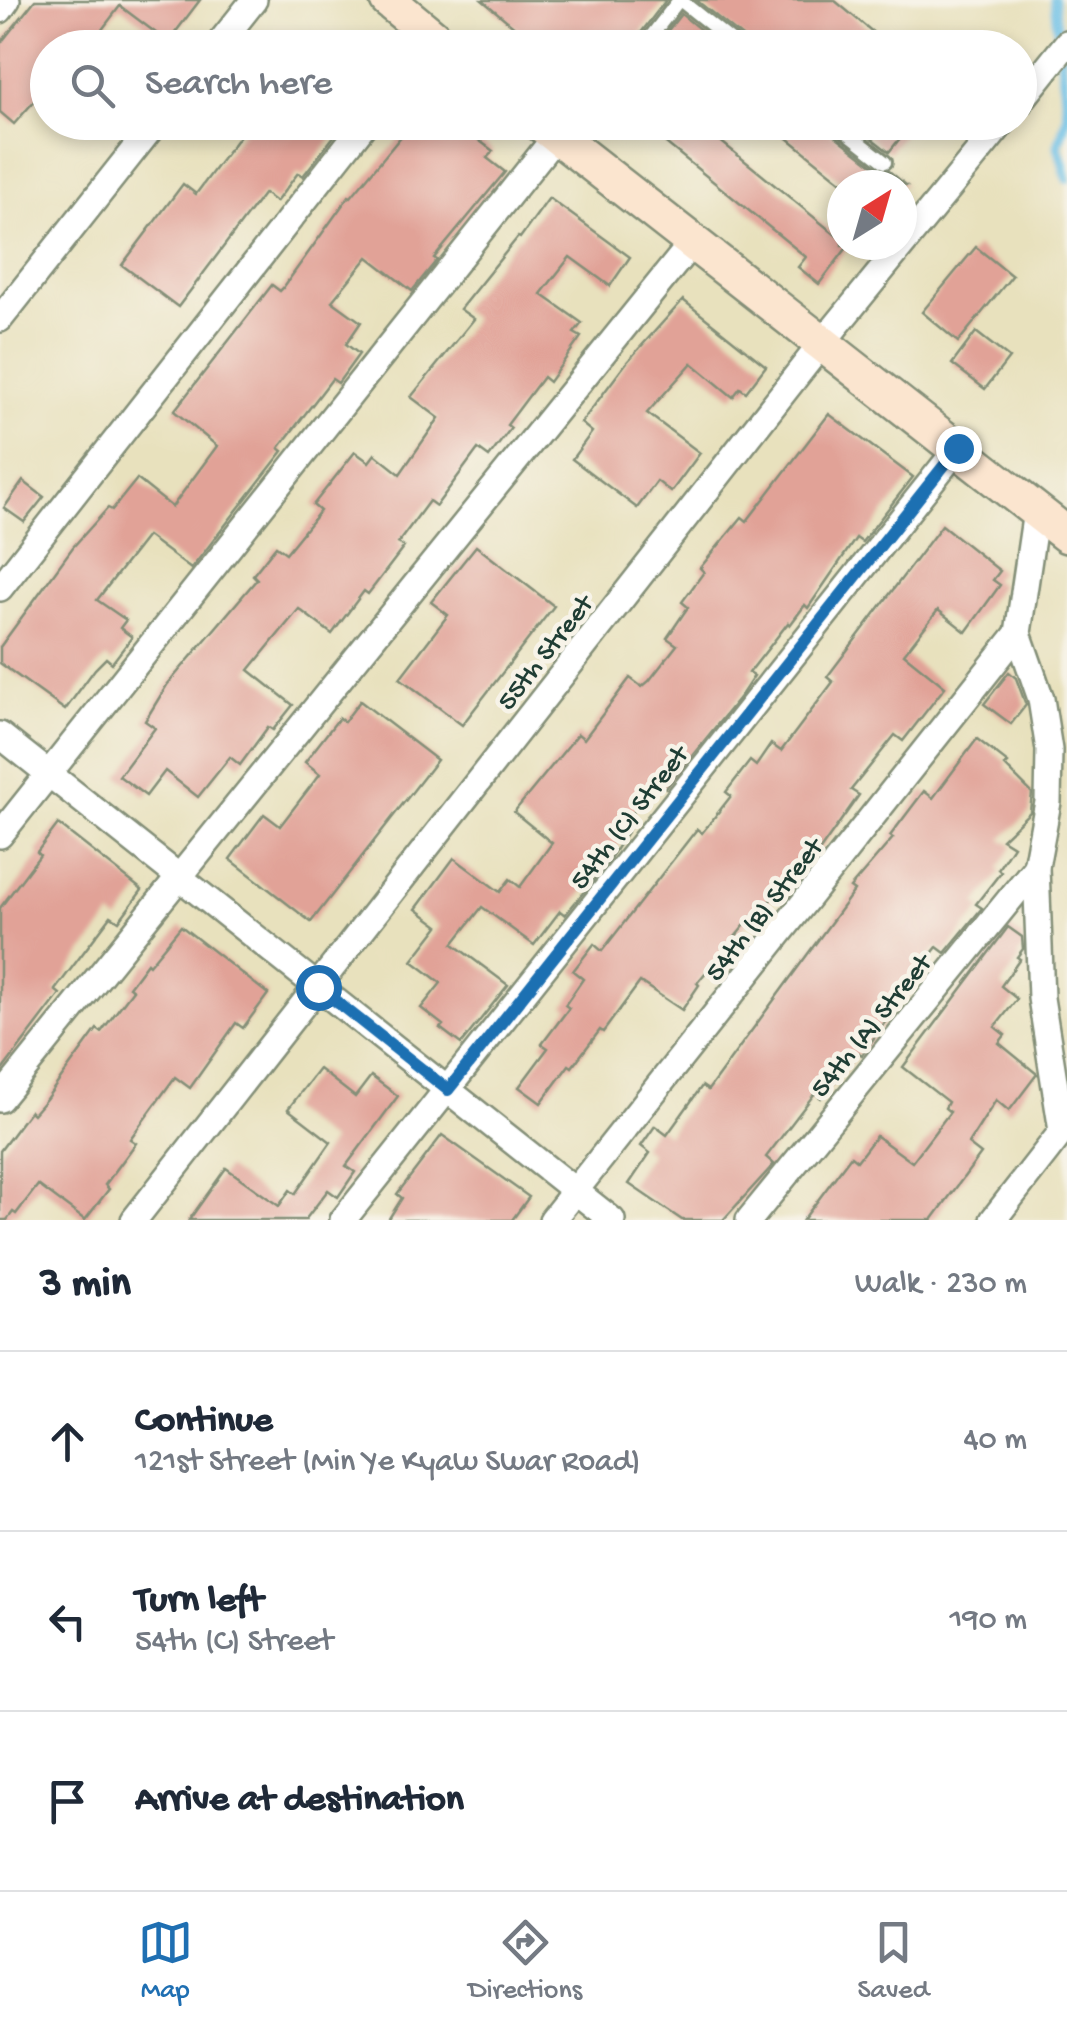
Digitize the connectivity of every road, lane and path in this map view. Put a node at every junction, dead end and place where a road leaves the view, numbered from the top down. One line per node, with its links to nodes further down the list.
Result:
1 (8, 0): 5 (street)
2 (254, 0): 6 (street)
3 (388, 0): 7 (main road)
4 (680, 0): 8 (lane); 9 (lane)
5 (0, 10)
6 (230, 30)
7 (420, 30)
8 (656, 30)
9 (718, 30)
10 (1067, 43): 11 (street)
11 (1037, 80)
12 (142, 140): 20 (street)
13 (352, 140): 24 (street)
14 (539, 140): 27 (street)
15 (561, 140): 19 (main road)
16 (856, 140): 18 (lane)
17 (988, 140): 21 (street, 55th Street)
18 (884, 162)
19 (691, 244): 21 (main road); 30 (street)
20 (0, 319)
21 (823, 342): 22 (main road); 31 (street, 55th Street)
22 (958, 448): 23 (main road); 32 (street, 54th (C) Street)
23 (1055, 525): 25 (street)
24 (0, 588)
25 (1018, 634): 29 (street); 35 (street, 54th (B) Street)
26 (0, 736): 27 (street)
27 (49, 774): 28 (street); 30 (street)
28 (0, 835)
29 (1036, 866): 34 (street); 40 (street, 54th (A) Street)
30 (177, 876): 31 (street); 33 (street)
31 (318, 987): 32 (street); 36 (street, 55th Street)
32 (448, 1090): 35 (street); 37 (street, 54th (C) Street)
33 (0, 1099)
34 (1064, 1128): 41 (street)
35 (576, 1191): 38 (street, 54th (B) Street); 39 (street)
36 (134, 1220)
37 (343, 1220)
38 (552, 1220)
39 (612, 1220)
40 (748, 1220)
41 (993, 1220)

